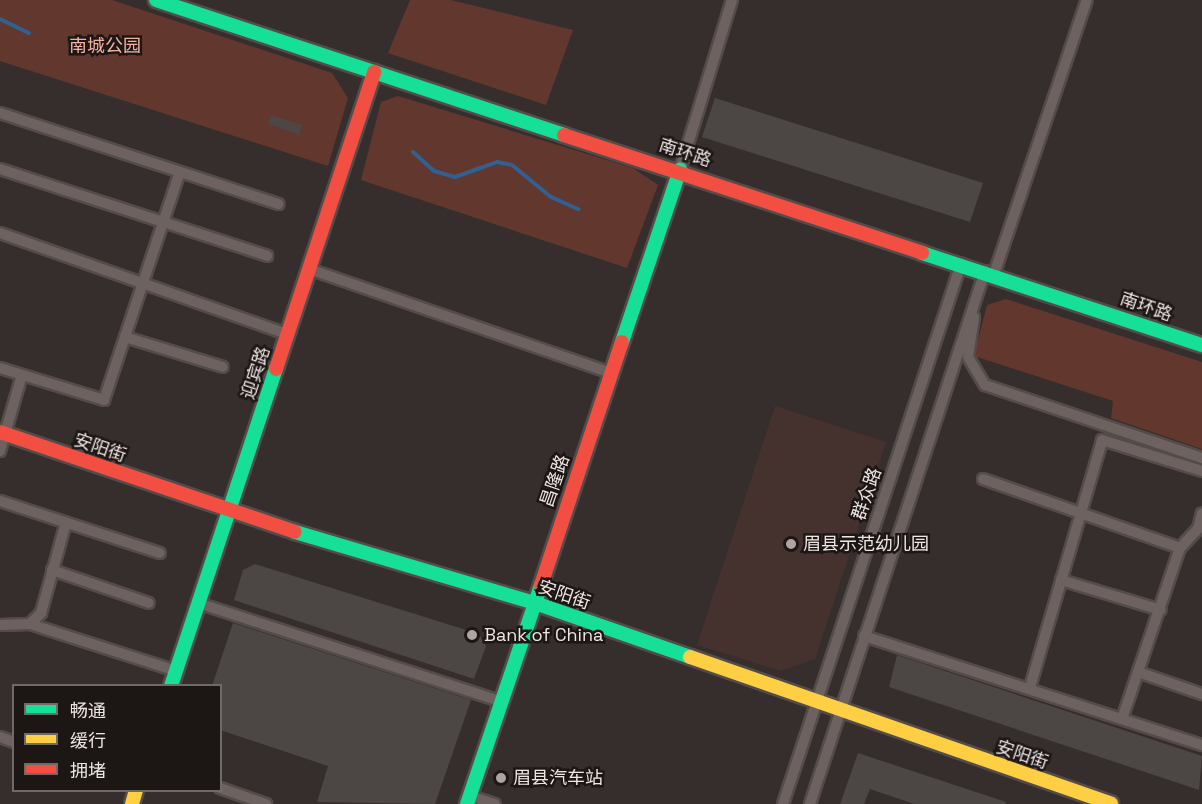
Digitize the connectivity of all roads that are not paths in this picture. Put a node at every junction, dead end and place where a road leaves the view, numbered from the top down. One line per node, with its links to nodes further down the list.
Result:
1 (156, 0): 4 (main road, 南环路)
2 (732, 0): 7 (street)
3 (1087, 0): 15 (street)
4 (374, 72): 7 (main road, 南环路); 14 (main road, 迎宾路)
5 (0, 113): 8 (street)
6 (0, 169): 10 (street)
7 (680, 170): 13 (main road, 南环路); 23 (main road, 昌隆路)
8 (180, 172): 9 (street); 10 (street)
9 (278, 204)
10 (164, 221): 12 (street); 16 (street)
11 (0, 233): 16 (street)
12 (267, 256)
13 (961, 264): 15 (main road, 南环路); 52 (street, 群众路)
14 (309, 268): 18 (main road, 迎宾路); 23 (street)
15 (989, 273): 17 (street); 20 (main road, 南环路)
16 (144, 281): 18 (street); 19 (street)
17 (972, 306): 27 (street); 45 (street)
18 (287, 334): 32 (main road, 迎宾路)
19 (125, 337): 21 (street); 24 (street)
20 (1202, 345)
21 (223, 367)
22 (0, 368): 24 (street)
23 (611, 373): 39 (main road, 昌隆路)
24 (22, 375): 25 (street)
25 (3, 433): 26 (street); 32 (main road, 安阳街)
26 (0, 451)
27 (1202, 458)
28 (1202, 471): 31 (street)
29 (983, 479): 31 (street)
30 (0, 501): 34 (street)
31 (1081, 509): 35 (street); 38 (street)
32 (228, 512): 39 (main road, 安阳街); 41 (main road, 迎宾路)
33 (1202, 513): 35 (street)
34 (66, 522): 36 (street); 37 (street)
35 (1180, 548): 42 (street)
36 (160, 553)
37 (52, 570): 40 (street); 43 (street)
38 (1061, 580): 42 (street); 49 (street)
39 (532, 602): 51 (main road, 昌隆路); 52 (main road, 安阳街)
40 (149, 603)
41 (198, 603): 46 (main road, 迎宾路); 51 (street)
42 (1161, 610): 47 (street)
43 (30, 624): 44 (street); 46 (street)
44 (0, 625)
45 (864, 636): 49 (street); 53 (street)
46 (176, 671): 48 (main road, 迎宾路)
47 (1141, 673): 50 (street); 54 (street)
48 (172, 684)
49 (1030, 687): 54 (street)
50 (1202, 694)
51 (500, 701): 57 (main road, 昌隆路)
52 (814, 703): 53 (main road, 安阳街); 60 (street, 群众路)
53 (838, 712): 61 (street); 62 (main road, 安阳街)
54 (1122, 719): 55 (street)
55 (1202, 745)
56 (222, 789): 58 (street)
57 (468, 800): 59 (street)
58 (266, 804)
59 (495, 804)
60 (783, 804)
61 (810, 804)
62 (1111, 804)

